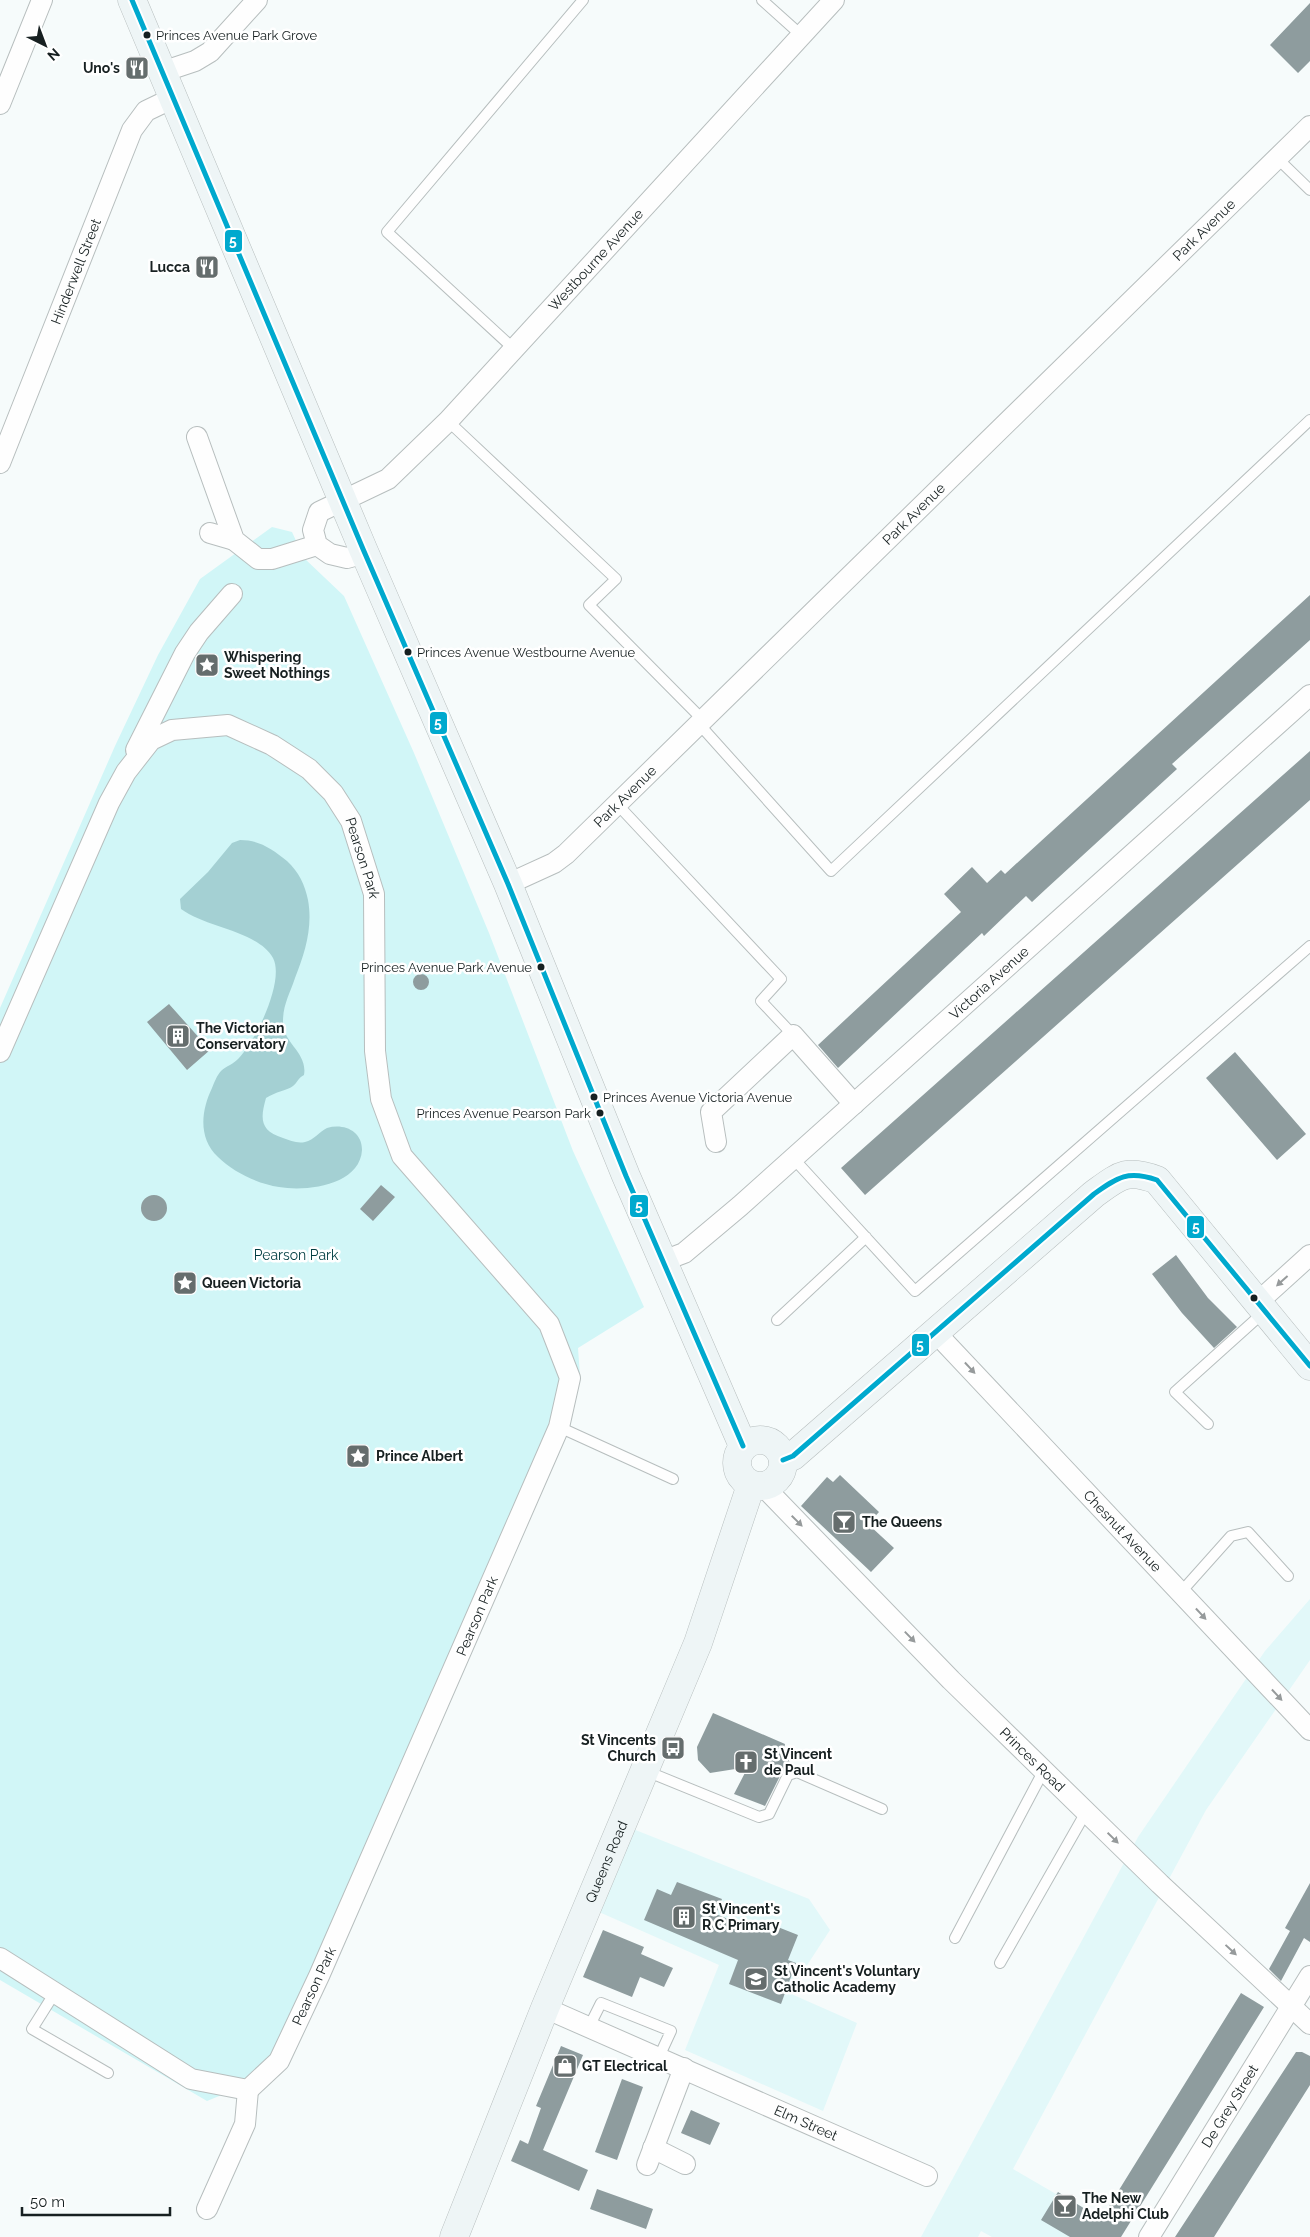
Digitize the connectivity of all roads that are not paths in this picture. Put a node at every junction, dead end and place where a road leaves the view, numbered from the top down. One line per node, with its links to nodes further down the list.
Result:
1 (42, 0): 10 (street)
2 (132, 0): 8 (street)
3 (257, 0): 8 (street)
4 (583, 0): 14 (lane)
5 (762, 0): 7 (lane)
6 (834, 0): 7 (street, Westbourne Avenue)
7 (801, 36): 14 (street, Westbourne Avenue)
8 (162, 72): 9 (street)
9 (173, 98): 18 (street, Hinderwell Street); 19 (street)
10 (0, 104)
11 (1310, 126): 12 (street, Park Avenue)
12 (1277, 158): 13 (lane); 26 (street, Park Avenue)
13 (1310, 190)
14 (514, 349): 16 (street, Westbourne Avenue)
15 (1310, 420): 26 (lane)
16 (448, 421): 19 (street, Westbourne Avenue); 26 (lane)
17 (197, 437): 21 (street)
18 (0, 463)
19 (344, 501): 22 (street, Westbourne Avenue); 23 (street)
20 (210, 533): 21 (street)
21 (234, 540): 22 (street)
22 (317, 545): 23 (street)
23 (365, 552): 29 (street)
24 (232, 594): 27 (street, Pearson Park)
25 (1310, 695): 33 (street, Victoria Avenue)
26 (701, 722): 28 (street, Park Avenue)
27 (126, 772): 32 (street, Pearson Park); 44 (street, Pearson Park)
28 (617, 804): 29 (street, Park Avenue); 31 (lane)
29 (508, 884): 38 (street)
30 (1310, 946): 36 (lane)
31 (793, 1035): 33 (street); 34 (street)
32 (0, 1052)
33 (854, 1104): 35 (street, Victoria Avenue)
34 (716, 1142)
35 (793, 1158): 36 (lane); 38 (street, Victoria Avenue)
36 (866, 1237): 40 (lane)
37 (1308, 1257): 39 (street, one-way to 39)
38 (663, 1261): 45 (street)
39 (1261, 1307): 41 (street); 42 (street); 43 (lane)
40 (777, 1320)
41 (936, 1333): 46 (street); 50 (street, Chesnut Avenue, one-way to 50)
42 (1310, 1366)
43 (1208, 1424)
44 (559, 1427): 47 (lane); 68 (street, Pearson Park)
45 (743, 1446): 46 (street); 48 (street)
46 (783, 1460): 48 (street)
47 (673, 1479)
48 (757, 1486): 52 (street, Queens Road); 53 (street, Princes Road, one-way to 53)
49 (1288, 1576): 50 (lane)
50 (1181, 1592): 51 (street, Chesnut Avenue, one-way to 51)
51 (1310, 1730)
52 (646, 1770): 54 (lane); 62 (street, Queens Road)
53 (1044, 1770): 55 (street, Princes Road); 56 (lane)
54 (882, 1809)
55 (1086, 1812): 58 (lane); 61 (street, Princes Road, one-way to 61)
56 (955, 1938)
57 (0, 1958): 60 (street)
58 (1000, 1963)
59 (1310, 1976): 61 (street, De Grey Street)
60 (54, 1994): 67 (lane); 68 (street)
61 (1292, 2006): 63 (street, Princes Road); 73 (street, De Grey Street)
62 (545, 2008): 64 (street, Elm Street); 72 (street, Queens Road)
63 (1310, 2024)
64 (589, 2027): 65 (street, Elm Street); 65 (lane)
65 (659, 2057): 66 (street, Elm Street)
66 (684, 2068): 69 (street); 70 (street, Elm Street)
67 (108, 2073)
68 (248, 2090): 71 (street)
69 (685, 2164)
70 (927, 2176)
71 (206, 2209)
72 (454, 2237)
73 (1149, 2237)

